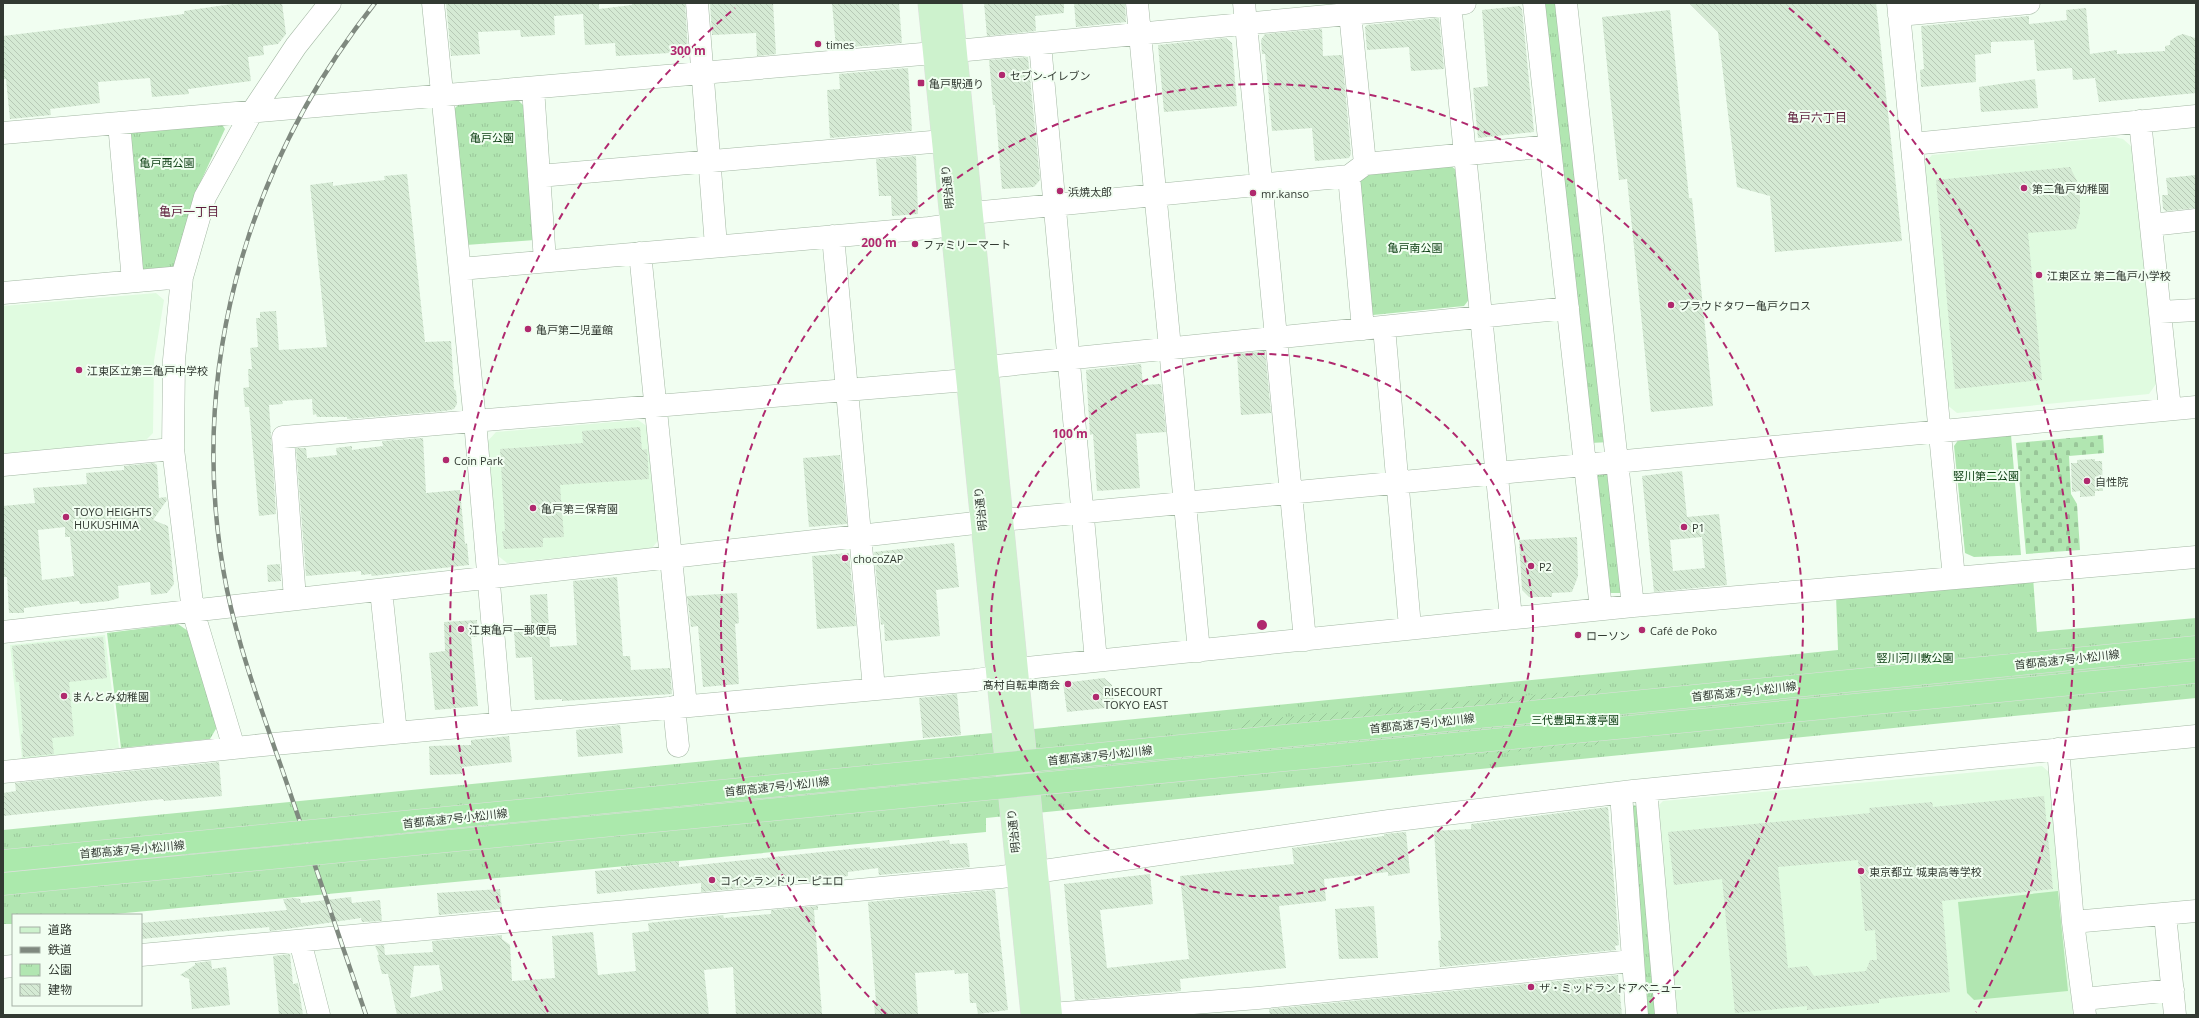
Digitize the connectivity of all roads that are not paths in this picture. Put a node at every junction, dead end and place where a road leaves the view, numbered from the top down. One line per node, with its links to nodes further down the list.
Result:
1 (330, 3): 21 (street)
2 (433, 3): 20 (street)
3 (697, 3): 18 (street)
4 (929, 3): 17 (main road, 明治通り)
5 (951, 3): 16 (main road, 明治通り)
6 (1137, 3): 14 (street)
7 (1455, 3): 11 (street); 29 (street)
8 (1534, 3): 28 (street)
9 (1566, 3): 65 (street)
10 (2030, 3): 12 (street)
11 (1350, 8): 13 (street); 31 (street)
12 (1898, 9): 27 (street)
13 (1245, 13): 14 (street); 33 (street)
14 (1140, 34): 15 (street); 34 (street)
15 (1040, 44): 16 (street); 35 (street)
16 (956, 51): 36 (main road, 明治通り)
17 (934, 53): 18 (street); 26 (main road, 明治通り)
18 (703, 73): 19 (street); 30 (street)
19 (533, 88): 20 (street); 32 (street)
20 (442, 96): 21 (street); 44 (street)
21 (252, 112): 24 (street); 45 (street)
22 (2196, 116): 23 (street)
23 (2140, 121): 27 (street); 39 (street)
24 (119, 123): 25 (street); 46 (street)
25 (3, 133)
26 (943, 141): 30 (street); 38 (main road, 明治通り)
27 (1912, 144): 63 (street)
28 (1550, 146): 29 (street); 48 (street)
29 (1466, 156): 31 (street); 51 (street)
30 (709, 161): 32 (street); 41 (street)
31 (1357, 170): 33 (street); 52 (street)
32 (539, 176): 43 (street)
33 (1261, 184): 34 (street); 53 (street)
34 (1155, 195): 35 (street); 54 (street)
35 (1055, 205): 36 (street); 55 (street)
36 (972, 213): 38 (street); 56 (main road, 明治通り)
37 (2196, 220): 39 (street)
38 (951, 225): 40 (street); 57 (main road, 明治通り)
39 (2151, 225): 50 (street)
40 (833, 236): 41 (street); 58 (street)
41 (716, 246): 42 (street)
42 (640, 253): 43 (street); 59 (street)
43 (545, 261): 44 (street)
44 (460, 268): 62 (street)
45 (182, 277): 46 (street); 64 (street)
46 (133, 281): 47 (street)
47 (3, 293)
48 (1568, 308): 51 (street); 66 (street)
49 (2196, 310): 50 (street)
50 (2160, 312): 61 (street)
51 (1481, 317): 52 (street); 68 (street)
52 (1374, 328): 53 (street); 69 (street)
53 (1276, 338): 54 (street); 70 (street)
54 (1170, 349): 55 (street); 71 (street)
55 (1069, 359): 56 (street); 72 (street)
56 (987, 367): 73 (main road, 明治通り)
57 (967, 380): 58 (street); 73 (main road, 明治通り)
58 (847, 390): 59 (street); 74 (street)
59 (656, 406): 62 (street); 75 (street)
60 (2196, 407): 61 (street)
61 (2170, 409): 63 (street)
62 (475, 421): 77 (street); 80 (street)
63 (1939, 431): 65 (street); 78 (street)
64 (173, 449): 67 (street); 83 (street)
65 (1617, 462): 66 (street); 81 (street)
66 (1585, 465): 68 (street); 82 (street)
67 (3, 466)
68 (1497, 473): 69 (street); 84 (street)
69 (1398, 482): 70 (street); 85 (street)
70 (1291, 492): 71 (street); 87 (street)
71 (1184, 502): 72 (street); 89 (street)
72 (1082, 512): 73 (street); 90 (street)
73 (991, 521): 74 (street); 91 (main road, 明治通り); 93 (main road, 明治通り)
74 (860, 536): 75 (street); 94 (street)
75 (671, 557): 77 (street); 95 (street)
76 (2196, 557): 78 (street)
77 (489, 578): 79 (street); 96 (street)
78 (1954, 578): 81 (street)
79 (381, 590): 80 (street); 98 (street)
80 (295, 599): 83 (street)
81 (1633, 606): 82 (street)
82 (1601, 609): 84 (street)
83 (193, 611): 86 (street); 101 (street)
84 (1511, 618): 85 (street)
85 (1410, 627): 87 (street)
86 (3, 632)
87 (1305, 640): 89 (street)
88 (2196, 647): 106 (highway, 首都高速7号小松川線, bridge)
89 (1199, 651): 90 (street)
90 (1096, 661): 91 (street)
91 (1016, 669): 93 (street); 97 (main road, 明治通り)
92 (2196, 672): 108 (highway, 首都高速7号小松川線, bridge)
93 (996, 677): 94 (street); 97 (main road, 明治通り)
94 (874, 689): 95 (street)
95 (680, 707): 96 (street); 100 (street)
96 (501, 723): 98 (street)
97 (1012, 726): 107 (main road, 明治通り, bridge)
98 (396, 734): 101 (street)
99 (2196, 736): 102 (street)
100 (678, 746)
101 (234, 748): 103 (street)
102 (2058, 749): 104 (street); 111 (street)
103 (3, 772)
104 (1646, 790): 105 (street); 120 (street)
105 (1621, 793): 107 (street); 114 (street)
106 (3, 861)
107 (1026, 873): 112 (street); 118 (main road, 明治通り)
108 (3, 884)
109 (2196, 911): 110 (street)
110 (2165, 914): 111 (street); 115 (street)
111 (2073, 922): 116 (street)
112 (300, 940): 113 (street); 117 (street)
113 (142, 955)
114 (1632, 961): 118 (street); 119 (street)
115 (2173, 990): 116 (street); 121 (street)
116 (2084, 1007)
117 (319, 1015)
118 (1044, 1015)
119 (1637, 1015)
120 (1666, 1015)
121 (2175, 1015)

